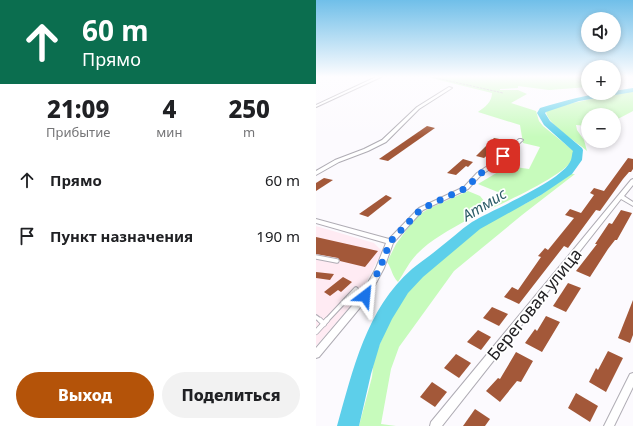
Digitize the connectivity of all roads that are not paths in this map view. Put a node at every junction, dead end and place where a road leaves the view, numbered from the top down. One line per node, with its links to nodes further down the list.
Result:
1 (336, 97): 3 (street)
2 (436, 97): 5 (street)
3 (316, 106)
4 (521, 140): 10 (street)
5 (316, 173)
6 (633, 182): 7 (street, Береговая улица)
7 (621, 197): 8 (street); 19 (street, Береговая улица)
8 (633, 204)
9 (316, 221): 10 (street)
10 (390, 242): 17 (street)
11 (316, 257): 12 (lane)
12 (337, 261)
13 (356, 290): 15 (lane)
14 (316, 317): 15 (lane)
15 (324, 324): 16 (lane)
16 (316, 332)
17 (316, 354)
18 (633, 378): 20 (street)
19 (435, 426)
20 (609, 426)

